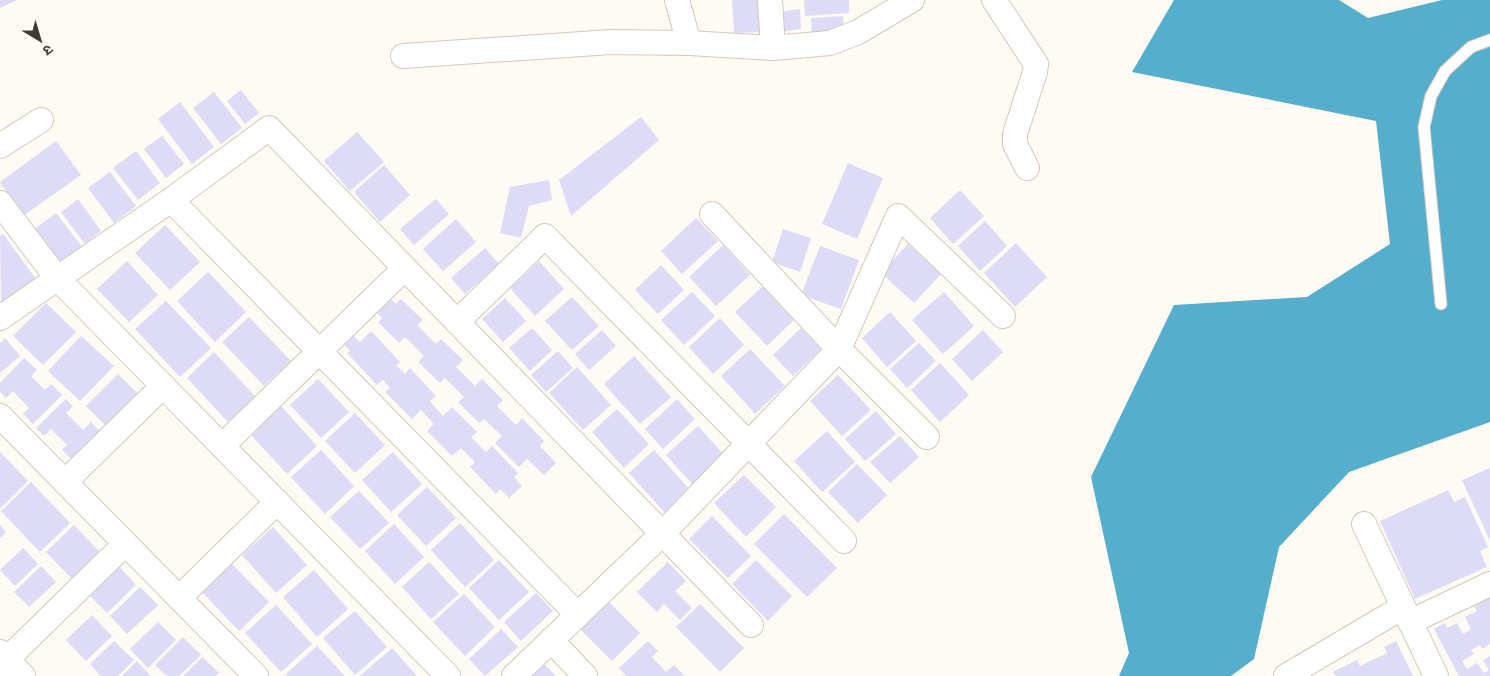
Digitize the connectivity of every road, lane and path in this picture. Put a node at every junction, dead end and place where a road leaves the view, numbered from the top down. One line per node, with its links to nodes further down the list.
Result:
1 (677, 0): 6 (street)
2 (770, 0): 7 (street)
3 (912, 0): 7 (street)
4 (994, 0): 11 (street)
5 (1490, 40): 17 (lane)
6 (689, 43): 7 (street); 8 (street)
7 (774, 48)
8 (403, 56)
9 (41, 120): 10 (street)
10 (0, 146)
11 (1027, 168)
12 (170, 200): 15 (street); 16 (street); 22 (street)
13 (0, 203): 16 (street)
14 (712, 214): 21 (street)
15 (405, 268): 20 (street); 22 (street)
16 (57, 278): 19 (street); 23 (street)
17 (1441, 304)
18 (1003, 316): 21 (street)
19 (0, 318)
20 (457, 322): 26 (street); 31 (street)
21 (840, 349): 25 (street); 26 (street)
22 (320, 352): 27 (street); 37 (street)
23 (163, 386): 27 (street); 28 (street)
24 (0, 416): 28 (street)
25 (927, 437)
26 (749, 442): 31 (street); 32 (street)
27 (222, 446): 29 (street)
28 (65, 482): 33 (street)
29 (277, 502): 35 (street); 43 (street)
30 (1364, 524): 36 (street)
31 (662, 533): 37 (street); 38 (street)
32 (844, 540)
33 (125, 544): 35 (street); 40 (street)
34 (1490, 584): 36 (street)
35 (179, 598): 42 (street)
36 (1406, 614): 46 (street); 47 (street)
37 (578, 615): 39 (street)
38 (751, 625)
39 (550, 640): 44 (street); 45 (street)
40 (2, 659): 41 (street)
41 (23, 676)
42 (256, 676)
43 (448, 676)
44 (514, 676)
45 (585, 676)
46 (1286, 676)
47 (1436, 676)

